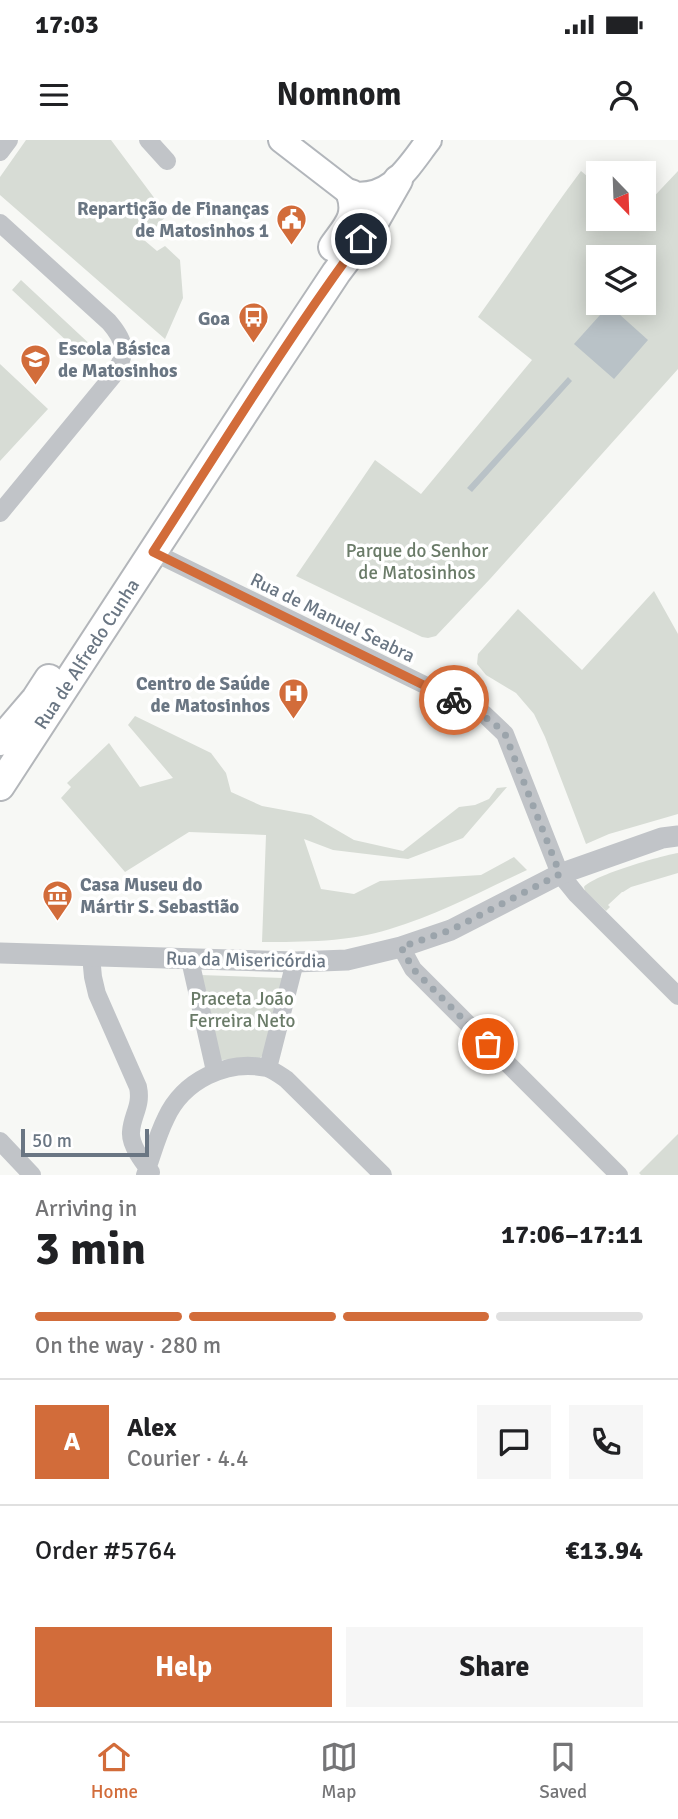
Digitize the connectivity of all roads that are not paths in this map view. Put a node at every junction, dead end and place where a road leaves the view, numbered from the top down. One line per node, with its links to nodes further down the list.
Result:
1 (9, 140): 5 (street)
2 (148, 140): 6 (street)
3 (281, 140): 8 (main road)
4 (429, 140): 7 (main road, Rua de Alfredo Cunha)
5 (0, 152)
6 (167, 160)
7 (398, 180): 8 (main road); 11 (main road, Rua de Alfredo Cunha)
8 (351, 194): 12 (main road, Rua de Alfredo Cunha)
9 (0, 223): 10 (street)
10 (0, 513)
11 (153, 552): 13 (main road, Rua de Alfredo Cunha); 15 (street, Rua de Manuel Seabra)
12 (0, 741)
13 (0, 786)
14 (678, 836): 15 (street, Rua da Misericórdia)
15 (560, 874): 16 (street, Rua da Misericórdia); 21 (street, Rua de Manuel Seabra)
16 (401, 947): 20 (street, Rua da Misericórdia); 28 (street)
17 (0, 953): 18 (street, Rua da Misericórdia)
18 (91, 956): 19 (street, Rua da Misericórdia); 25 (street)
19 (190, 960): 20 (street, Rua da Misericórdia); 23 (street)
20 (295, 962): 22 (street)
21 (678, 996)
22 (268, 1068): 23 (street); 27 (street)
23 (215, 1071): 25 (street)
24 (0, 1141): 26 (street)
25 (149, 1173)
26 (32, 1175)
27 (383, 1175)
28 (619, 1175)

